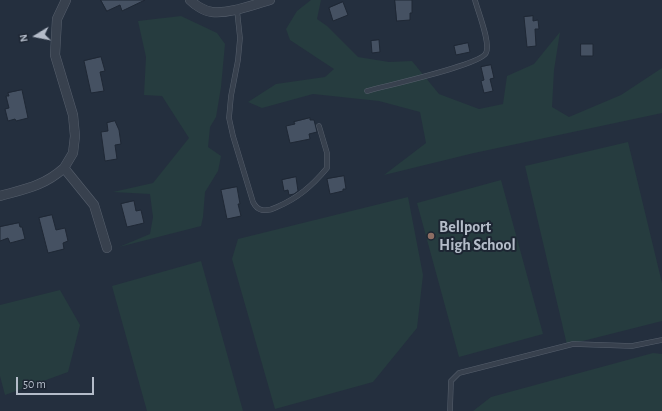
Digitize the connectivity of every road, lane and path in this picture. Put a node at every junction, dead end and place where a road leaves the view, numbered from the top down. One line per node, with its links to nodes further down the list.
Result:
1 (66, 0): 8 (street)
2 (190, 0): 5 (street)
3 (270, 0): 5 (street)
4 (475, 0): 6 (lane)
5 (236, 9): 7 (lane)
6 (367, 91)
7 (319, 126)
8 (64, 168): 9 (street); 10 (street)
9 (0, 196)
10 (107, 248)
11 (662, 340): 12 (lane)
12 (450, 411)

